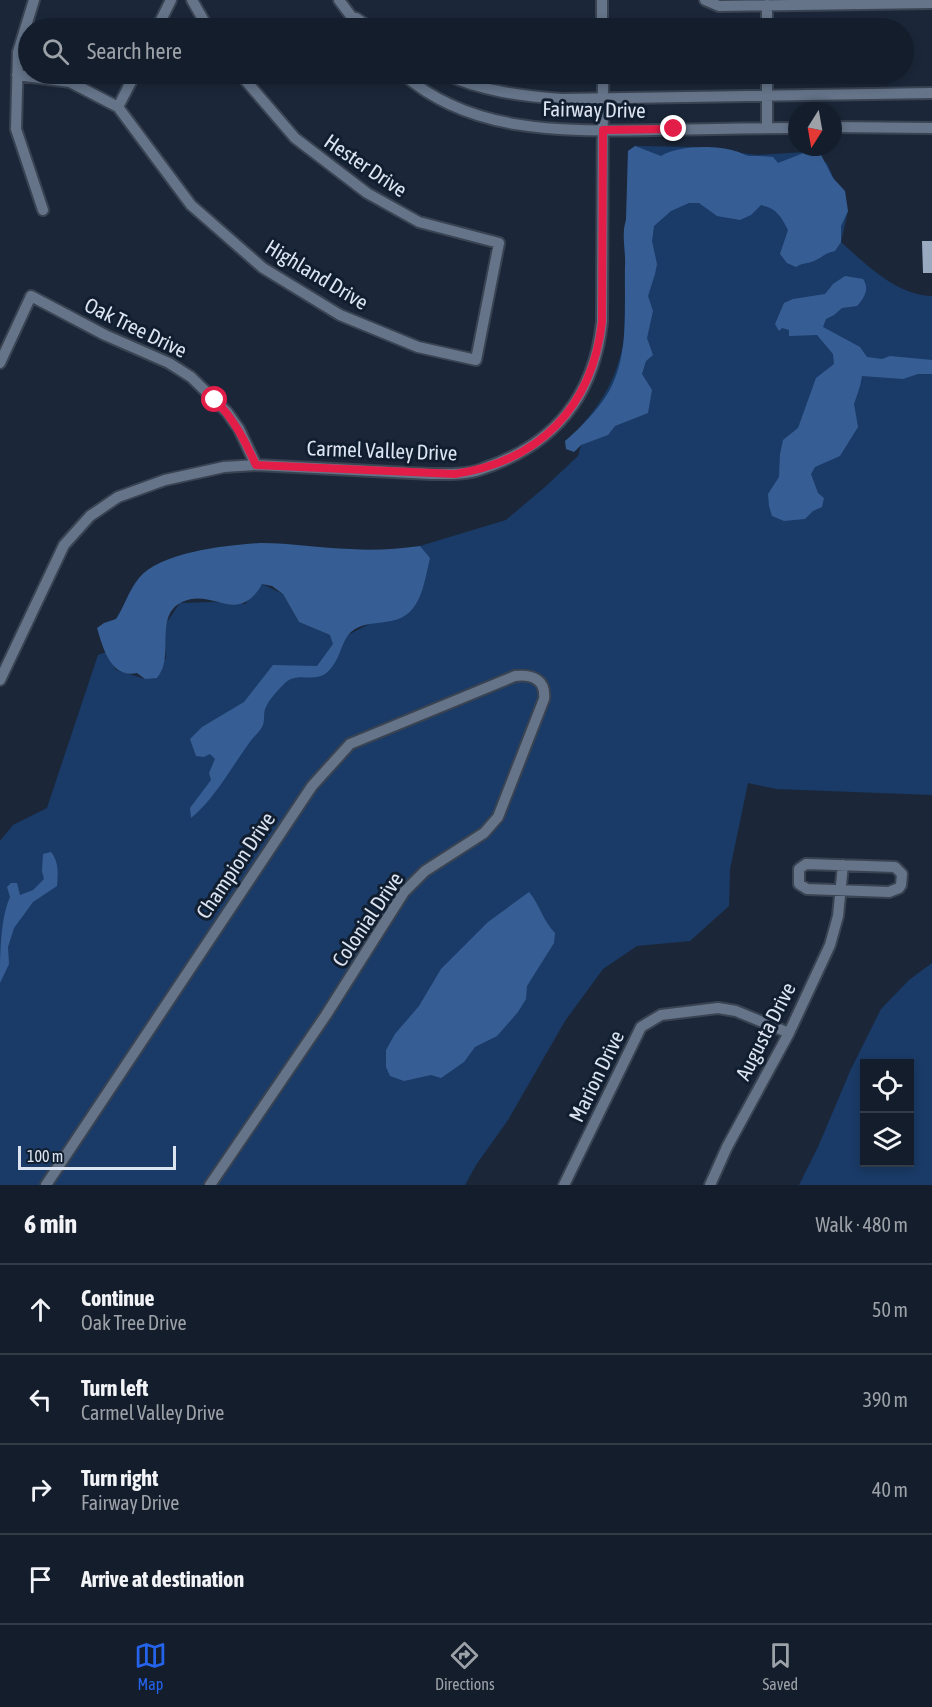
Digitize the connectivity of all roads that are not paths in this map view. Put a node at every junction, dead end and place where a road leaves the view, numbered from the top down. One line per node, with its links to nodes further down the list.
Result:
1 (34, 0): 11 (street)
2 (171, 0): 12 (street)
3 (192, 0): 13 (street)
4 (339, 0): 10 (street)
5 (602, 0): 16 (street)
6 (705, 0): 9 (street)
7 (887, 2): 8 (street); 9 (street)
8 (932, 3)
9 (767, 5): 17 (street)
10 (348, 13): 14 (street); 15 (street)
11 (28, 18)
12 (162, 18)
13 (202, 18)
14 (352, 18)
15 (356, 18)
16 (602, 18)
17 (767, 18)
18 (18, 52): 19 (street)
19 (17, 75): 36 (street)
20 (74, 84): 30 (street, Highland Drive)
21 (130, 84): 30 (street)
22 (249, 84): 37 (street, Hester Drive)
23 (419, 84): 35 (street, Fairway Drive)
24 (473, 84): 29 (street, Fairway Drive)
25 (603, 84): 29 (street, Carmel Valley Drive)
26 (767, 84): 28 (street)
27 (932, 93): 28 (street, Fairway Drive)
28 (768, 97): 29 (street, Fairway Drive); 32 (street)
29 (603, 99): 35 (street, Carmel Valley Drive)
30 (118, 107): 37 (street, Highland Drive)
31 (842, 127): 34 (street)
32 (767, 128): 33 (street, Fairway Drive); 35 (street, Fairway Drive)
33 (788, 128)
34 (932, 128)
35 (603, 130): 39 (street, Carmel Valley Drive)
36 (43, 210)
37 (499, 243)
38 (0, 363): 39 (street, Oak Tree Drive)
39 (256, 465): 40 (street, Carmel Valley Drive)
40 (0, 680)
41 (541, 682): 45 (street, Champion Drive); 46 (street, Colonial Drive)
42 (843, 866): 43 (street, Augusta Drive); 43 (street); 43 (street)
43 (841, 890): 44 (street, Augusta Drive)
44 (789, 1033): 47 (street, Marion Drive); 48 (street, Augusta Drive)
45 (46, 1185)
46 (210, 1185)
47 (564, 1185)
48 (710, 1185)

